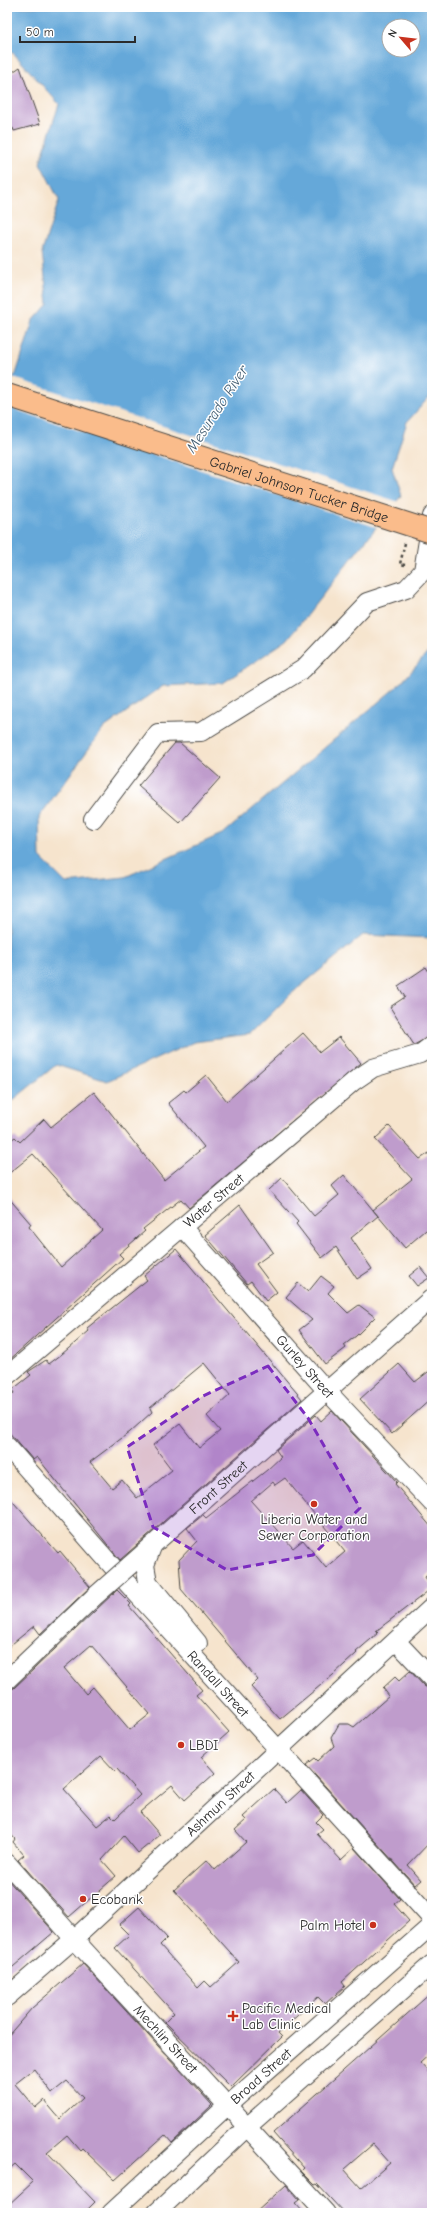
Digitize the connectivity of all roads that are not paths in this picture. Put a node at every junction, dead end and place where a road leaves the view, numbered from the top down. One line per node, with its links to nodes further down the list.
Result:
1 (7, 395): 3 (highway, Gabriel Johnson Tucker Bridge, bridge)
2 (432, 516): 4 (street)
3 (432, 532)
4 (93, 820)
5 (432, 1045): 6 (street, Water Street)
6 (182, 1227): 8 (street, Water Street); 9 (street, Gurley Street)
7 (432, 1298): 9 (street, Front Street)
8 (7, 1376)
9 (327, 1391): 11 (street, Gurley Street); 12 (street, Front Street)
10 (7, 1446): 17 (street, Randall Street)
11 (432, 1503)
12 (153, 1545): 16 (street, Front Street, bridge); 17 (street)
13 (432, 1608): 14 (street, Ashmun Street)
14 (396, 1641): 15 (street); 18 (street, Ashmun Street)
15 (432, 1679)
16 (7, 1680)
17 (224, 1688): 18 (street, Randall Street)
18 (279, 1750): 20 (street, Randall Street); 22 (street, Ashmun Street)
19 (7, 1863): 22 (street, Mechlin Street)
20 (432, 1919)
21 (432, 1925): 25 (street, Broad Street)
22 (74, 1939): 24 (street, Ashmun Street); 25 (street, Mechlin Street)
23 (432, 1964): 26 (street, Broad Street)
24 (7, 1997)
25 (227, 2106): 26 (street, Mechlin Street); 27 (street, Broad Street)
26 (247, 2127): 28 (street, Broad Street); 29 (street, Mechlin Street)
27 (111, 2213)
28 (156, 2213)
29 (326, 2213)

